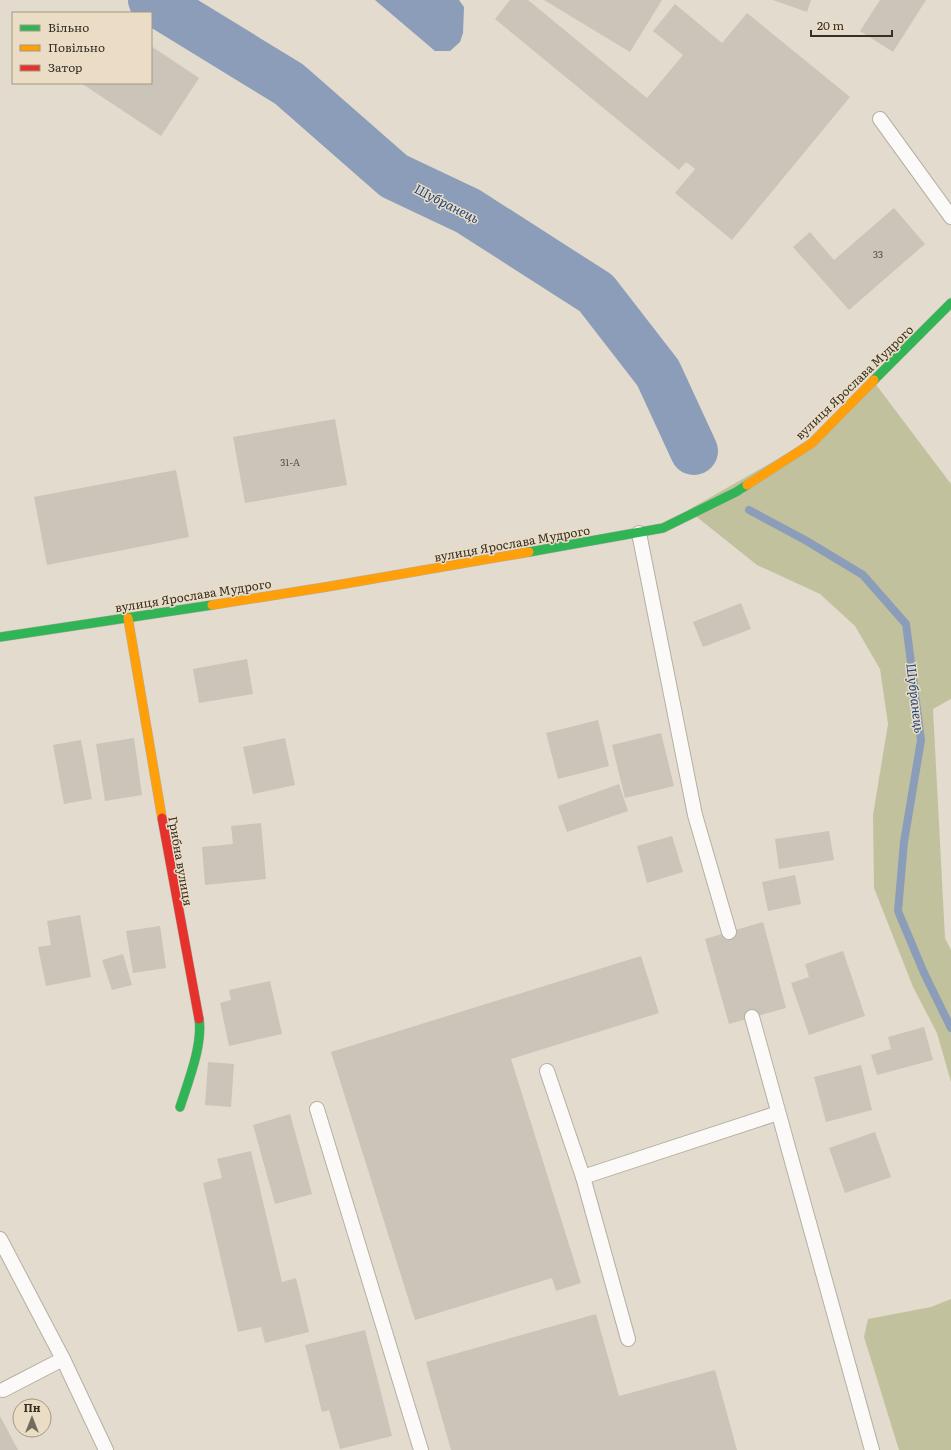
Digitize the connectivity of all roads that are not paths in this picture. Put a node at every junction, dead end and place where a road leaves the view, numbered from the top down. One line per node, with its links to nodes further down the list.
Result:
1 (880, 119): 2 (lane)
2 (951, 217)
3 (951, 303): 4 (main road, вулиця Ярослава Мудрого)
4 (639, 533): 5 (main road, вулиця Ярослава Мудрого); 7 (lane)
5 (128, 618): 6 (main road, вулиця Ярослава Мудрого); 10 (main road, Грибна вулиця)
6 (0, 637)
7 (729, 932)
8 (752, 1017): 12 (lane)
9 (547, 1071): 13 (lane)
10 (180, 1107)
11 (317, 1109): 19 (lane)
12 (778, 1113): 13 (lane); 20 (lane)
13 (583, 1177): 15 (lane)
14 (0, 1239): 16 (lane)
15 (628, 1339)
16 (63, 1359): 17 (lane); 18 (lane)
17 (3, 1390)
18 (106, 1450)
19 (421, 1450)
20 (872, 1450)

